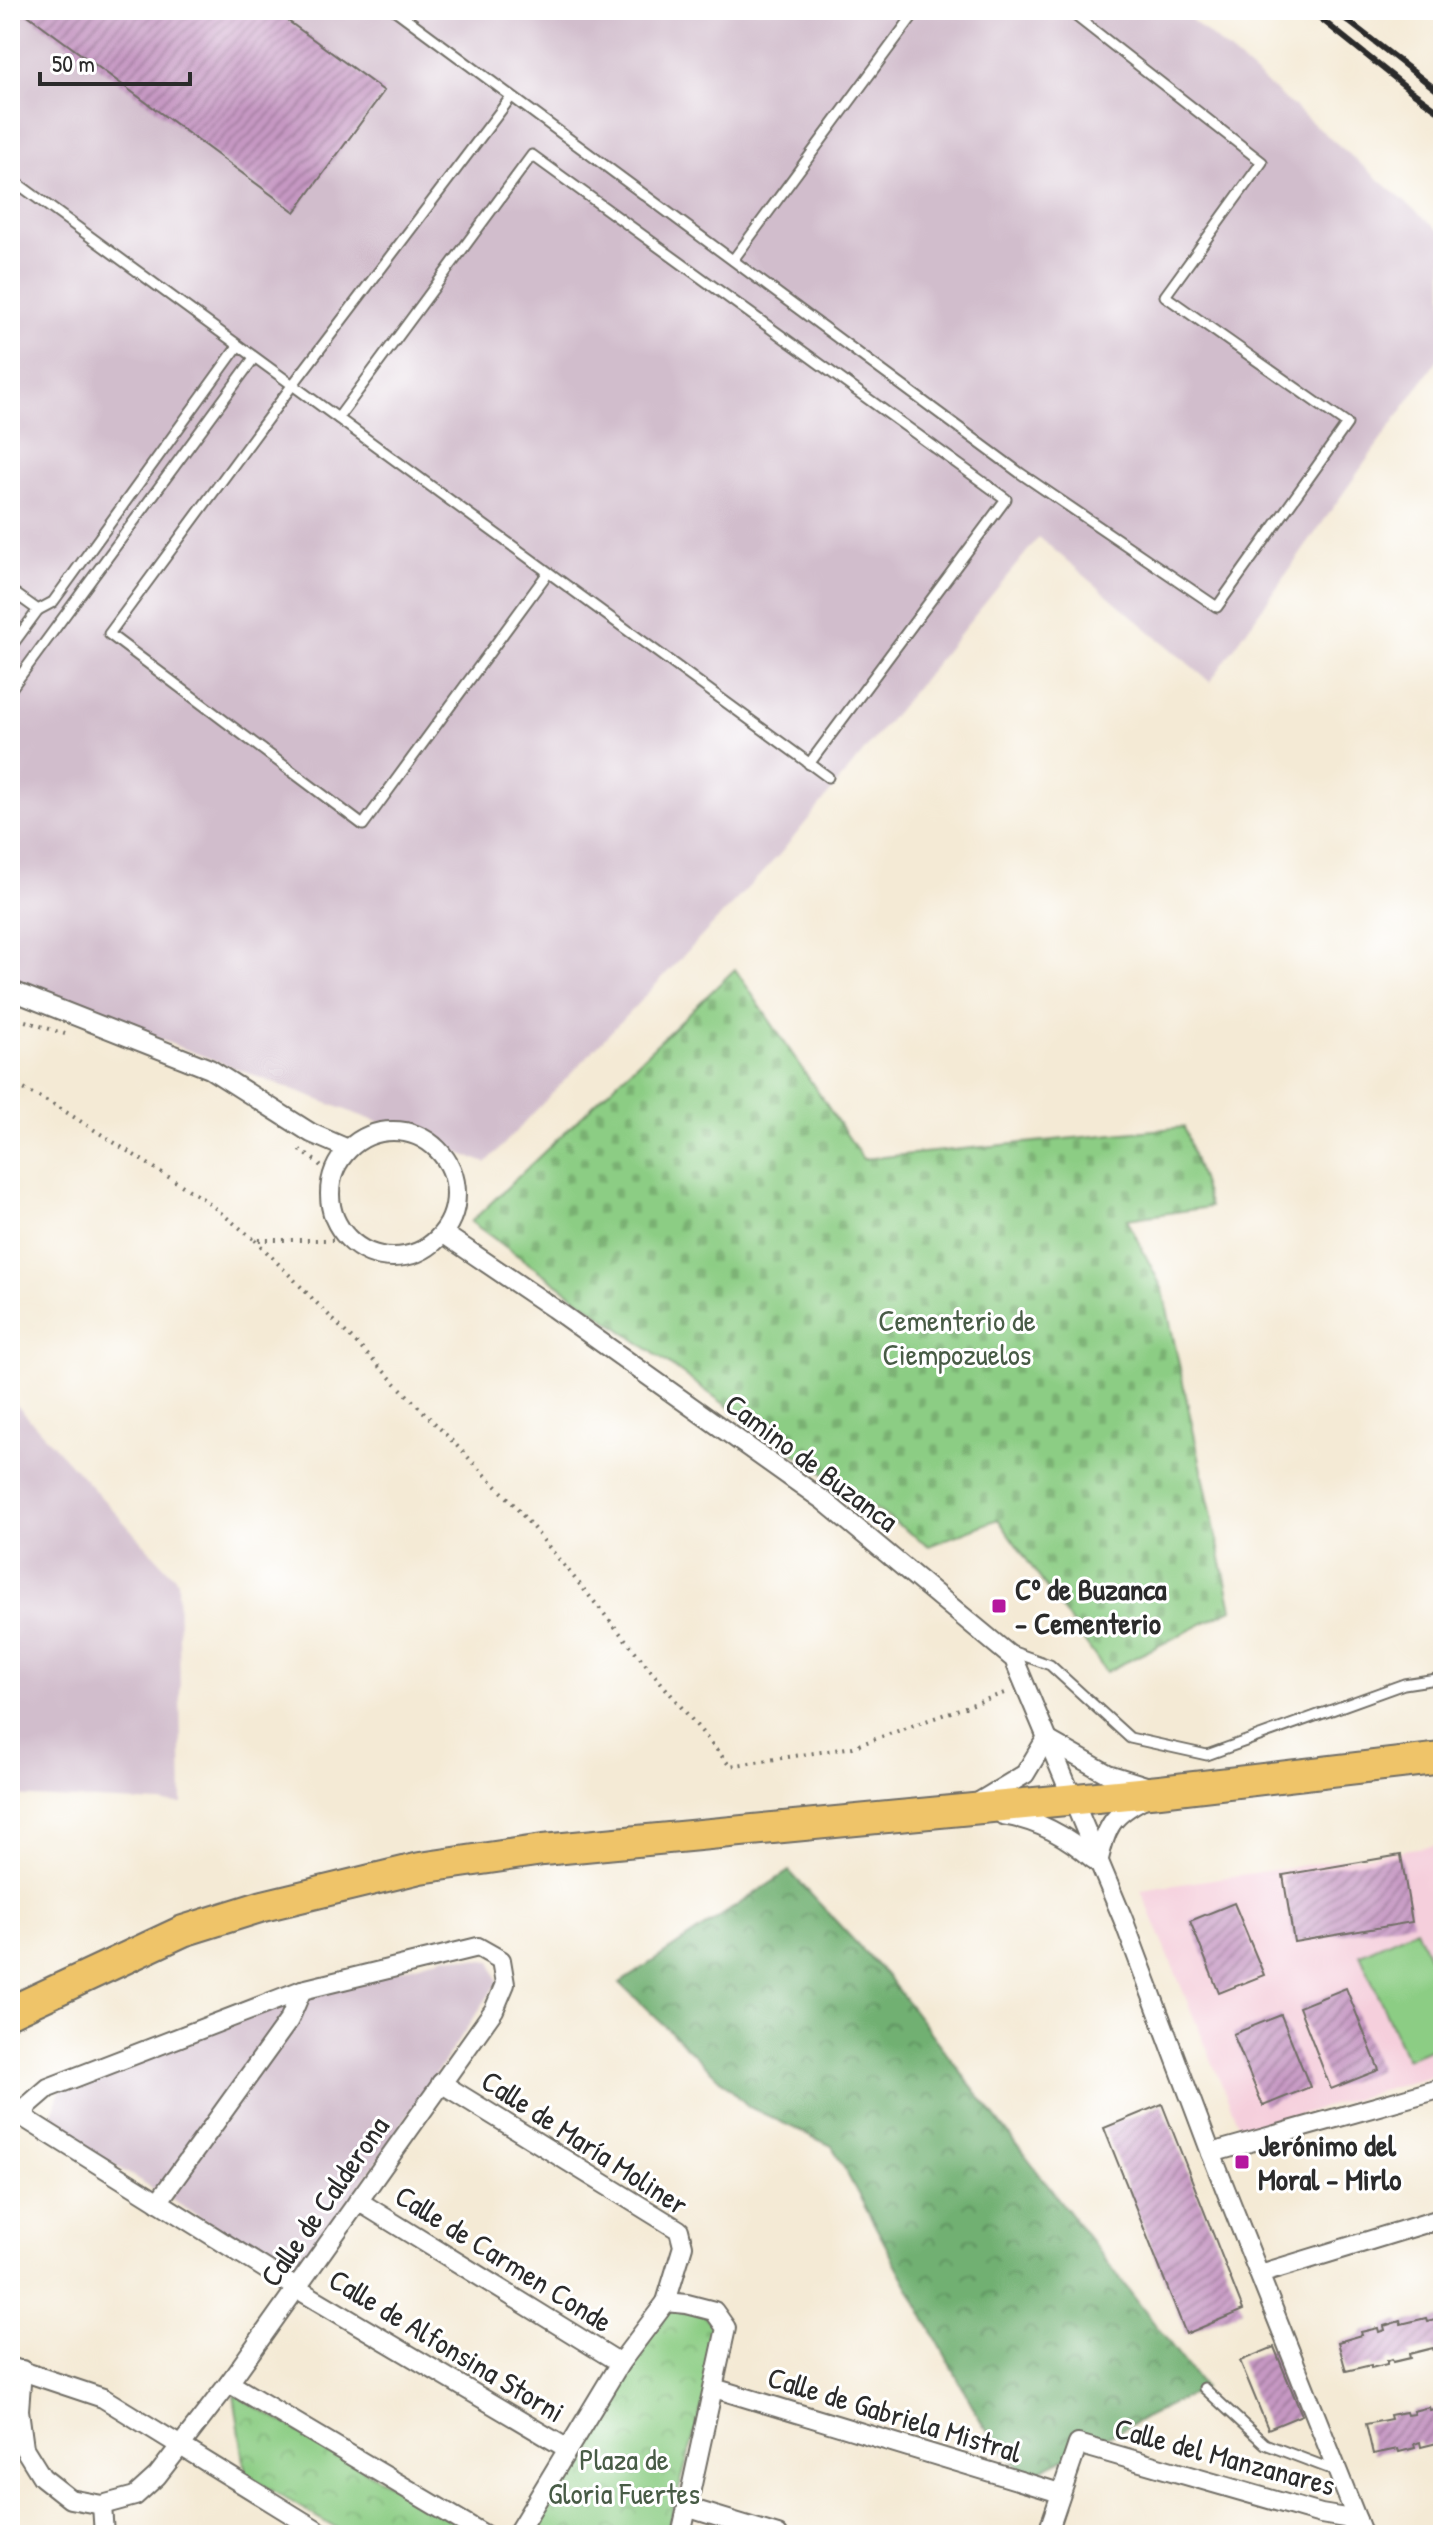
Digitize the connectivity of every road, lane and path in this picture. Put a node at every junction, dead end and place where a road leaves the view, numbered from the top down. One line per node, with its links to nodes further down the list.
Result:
1 (395, 10): 4 (lane)
2 (917, 10): 6 (lane)
3 (1068, 10): 6 (lane)
4 (511, 97): 6 (lane); 9 (lane)
5 (10, 178): 7 (lane)
6 (733, 260)
7 (238, 346): 8 (lane); 13 (lane)
8 (254, 358): 9 (lane); 15 (lane)
9 (292, 386): 10 (lane); 11 (lane)
10 (338, 418): 11 (lane); 16 (lane)
11 (547, 574): 16 (lane)
12 (10, 590): 13 (lane)
13 (38, 610): 14 (lane)
14 (10, 648)
15 (10, 690)
16 (809, 764): 17 (lane)
17 (828, 777)
18 (10, 990): 22 (street)
19 (10, 1016): 20 (path)
20 (68, 1035)
21 (10, 1082): 27 (path)
22 (311, 1133): 24 (street); 25 (street)
23 (294, 1146): 25 (path)
24 (348, 1149): 25 (street); 26 (street)
25 (334, 1171): 28 (street)
26 (444, 1234): 28 (street); 29 (street, Camino de Buzanca)
27 (255, 1240): 28 (path); 31 (path)
28 (349, 1240)
29 (999, 1646): 30 (lane); 31 (street, Camino de Buzanca)
30 (1443, 1678)
31 (1025, 1686): 32 (street, Camino de Buzanca)
32 (1046, 1739): 34 (street); 35 (street, Camino de Buzanca); 36 (street)
33 (1443, 1758): 34 (main road)
34 (1160, 1791): 35 (main road); 37 (street)
35 (1071, 1799): 36 (main road); 37 (street, Camino de Buzanca)
36 (965, 1810): 37 (street); 39 (main road)
37 (1098, 1863): 42 (street, Camino de Buzanca)
38 (302, 1990): 40 (street, Calle de Calderona); 44 (street); 44 (street, Calle de Alfonsina Storni)
39 (10, 2012)
40 (441, 2083): 43 (street, Calle de Calderona); 48 (street, Calle de María Moliner)
41 (1443, 2088): 42 (street)
42 (1211, 2153): 46 (street, Camino de Buzanca)
43 (358, 2201): 47 (street, Calle de Calderona); 49 (street, Calle de Carmen Conde)
44 (158, 2202): 47 (street, Calle de Alfonsina Storni)
45 (1443, 2218): 46 (street)
46 (1260, 2274): 56 (street, Camino de Buzanca)
47 (296, 2288): 51 (street, Calle de Calderona); 55 (street, Calle de Alfonsina Storni)
48 (666, 2302): 49 (street); 52 (street)
49 (620, 2363): 55 (street)
50 (16, 2369): 54 (street); 58 (street)
51 (229, 2383): 54 (street, Calle de Calderona); 63 (street)
52 (714, 2388): 57 (street, Calle de Gabriela Mistral); 59 (street)
53 (1204, 2388): 56 (lane)
54 (180, 2445): 58 (street, Calle de Calderona); 62 (street)
55 (568, 2449): 64 (street)
56 (1339, 2472): 60 (street, Camino de Buzanca)
57 (1060, 2493): 60 (street, Calle del Manzanares); 67 (street)
58 (102, 2505): 61 (street)
59 (689, 2508): 65 (street); 66 (street)
60 (1357, 2529)
61 (104, 2535)
62 (325, 2535)
63 (485, 2535)
64 (516, 2535)
65 (681, 2535)
66 (778, 2535)
67 (1047, 2535)

